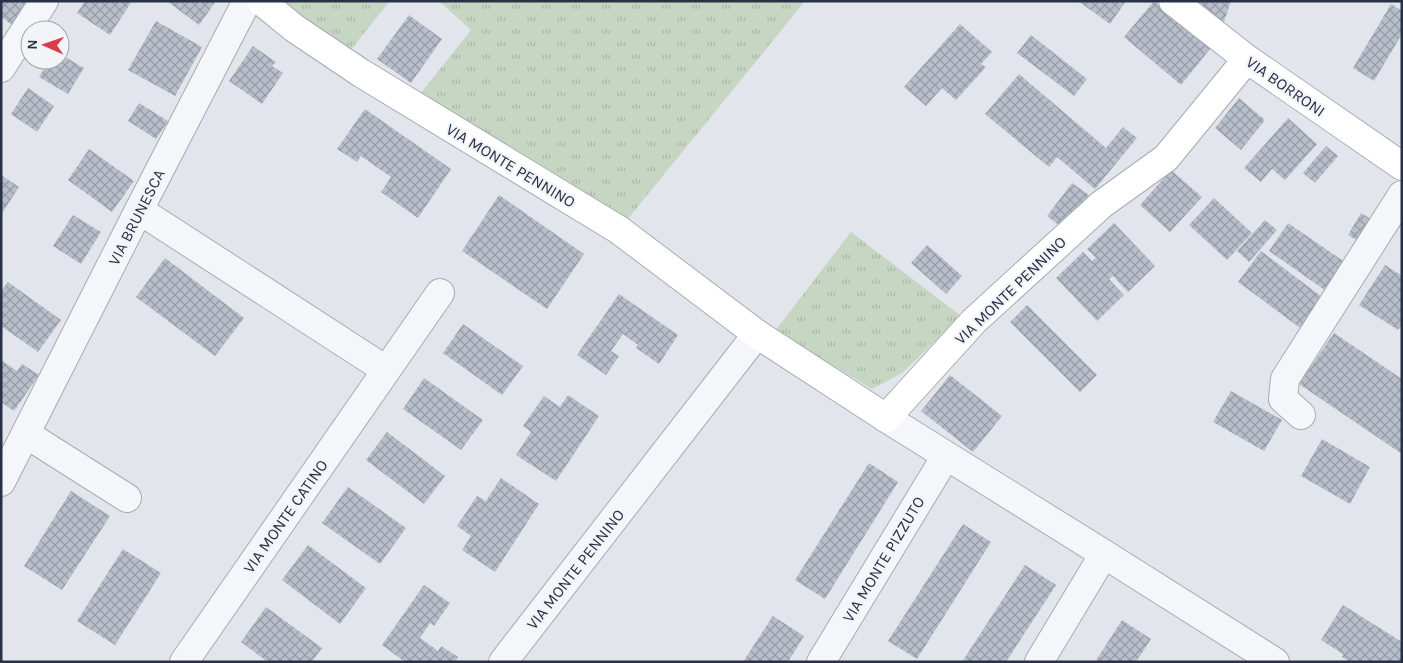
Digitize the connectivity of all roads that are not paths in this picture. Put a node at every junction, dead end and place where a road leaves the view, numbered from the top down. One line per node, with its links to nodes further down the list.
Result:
1 (44, 1): 6 (street)
2 (247, 1): 9 (street, VIA BRUNESCA)
3 (261, 1): 11 (street, VIA MONTE PENNINO)
4 (1173, 1): 5 (street, VIA BORRONI)
5 (1247, 60): 7 (street, VIA BORRONI); 14 (street, VIA MONTE PENNINO)
6 (1, 68)
7 (1402, 166)
8 (1402, 195): 13 (street)
9 (139, 210): 12 (street); 15 (street, VIA BRUNESCA)
10 (440, 293): 12 (street, VIA MONTE CATINO)
11 (757, 334): 14 (street, VIA MONTE PENNINO); 22 (street, VIA MONTE PENNINO)
12 (386, 370): 21 (street, VIA MONTE CATINO)
13 (1301, 415)
14 (886, 418): 16 (street)
15 (26, 434): 17 (street, VIA BRUNESCA); 18 (street)
16 (946, 456): 19 (street); 23 (street, VIA MONTE PIZZUTO)
17 (1, 482)
18 (127, 498)
19 (1104, 554): 20 (street); 24 (street)
20 (1264, 659)
21 (184, 662)
22 (504, 662)
23 (820, 662)
24 (1039, 662)

